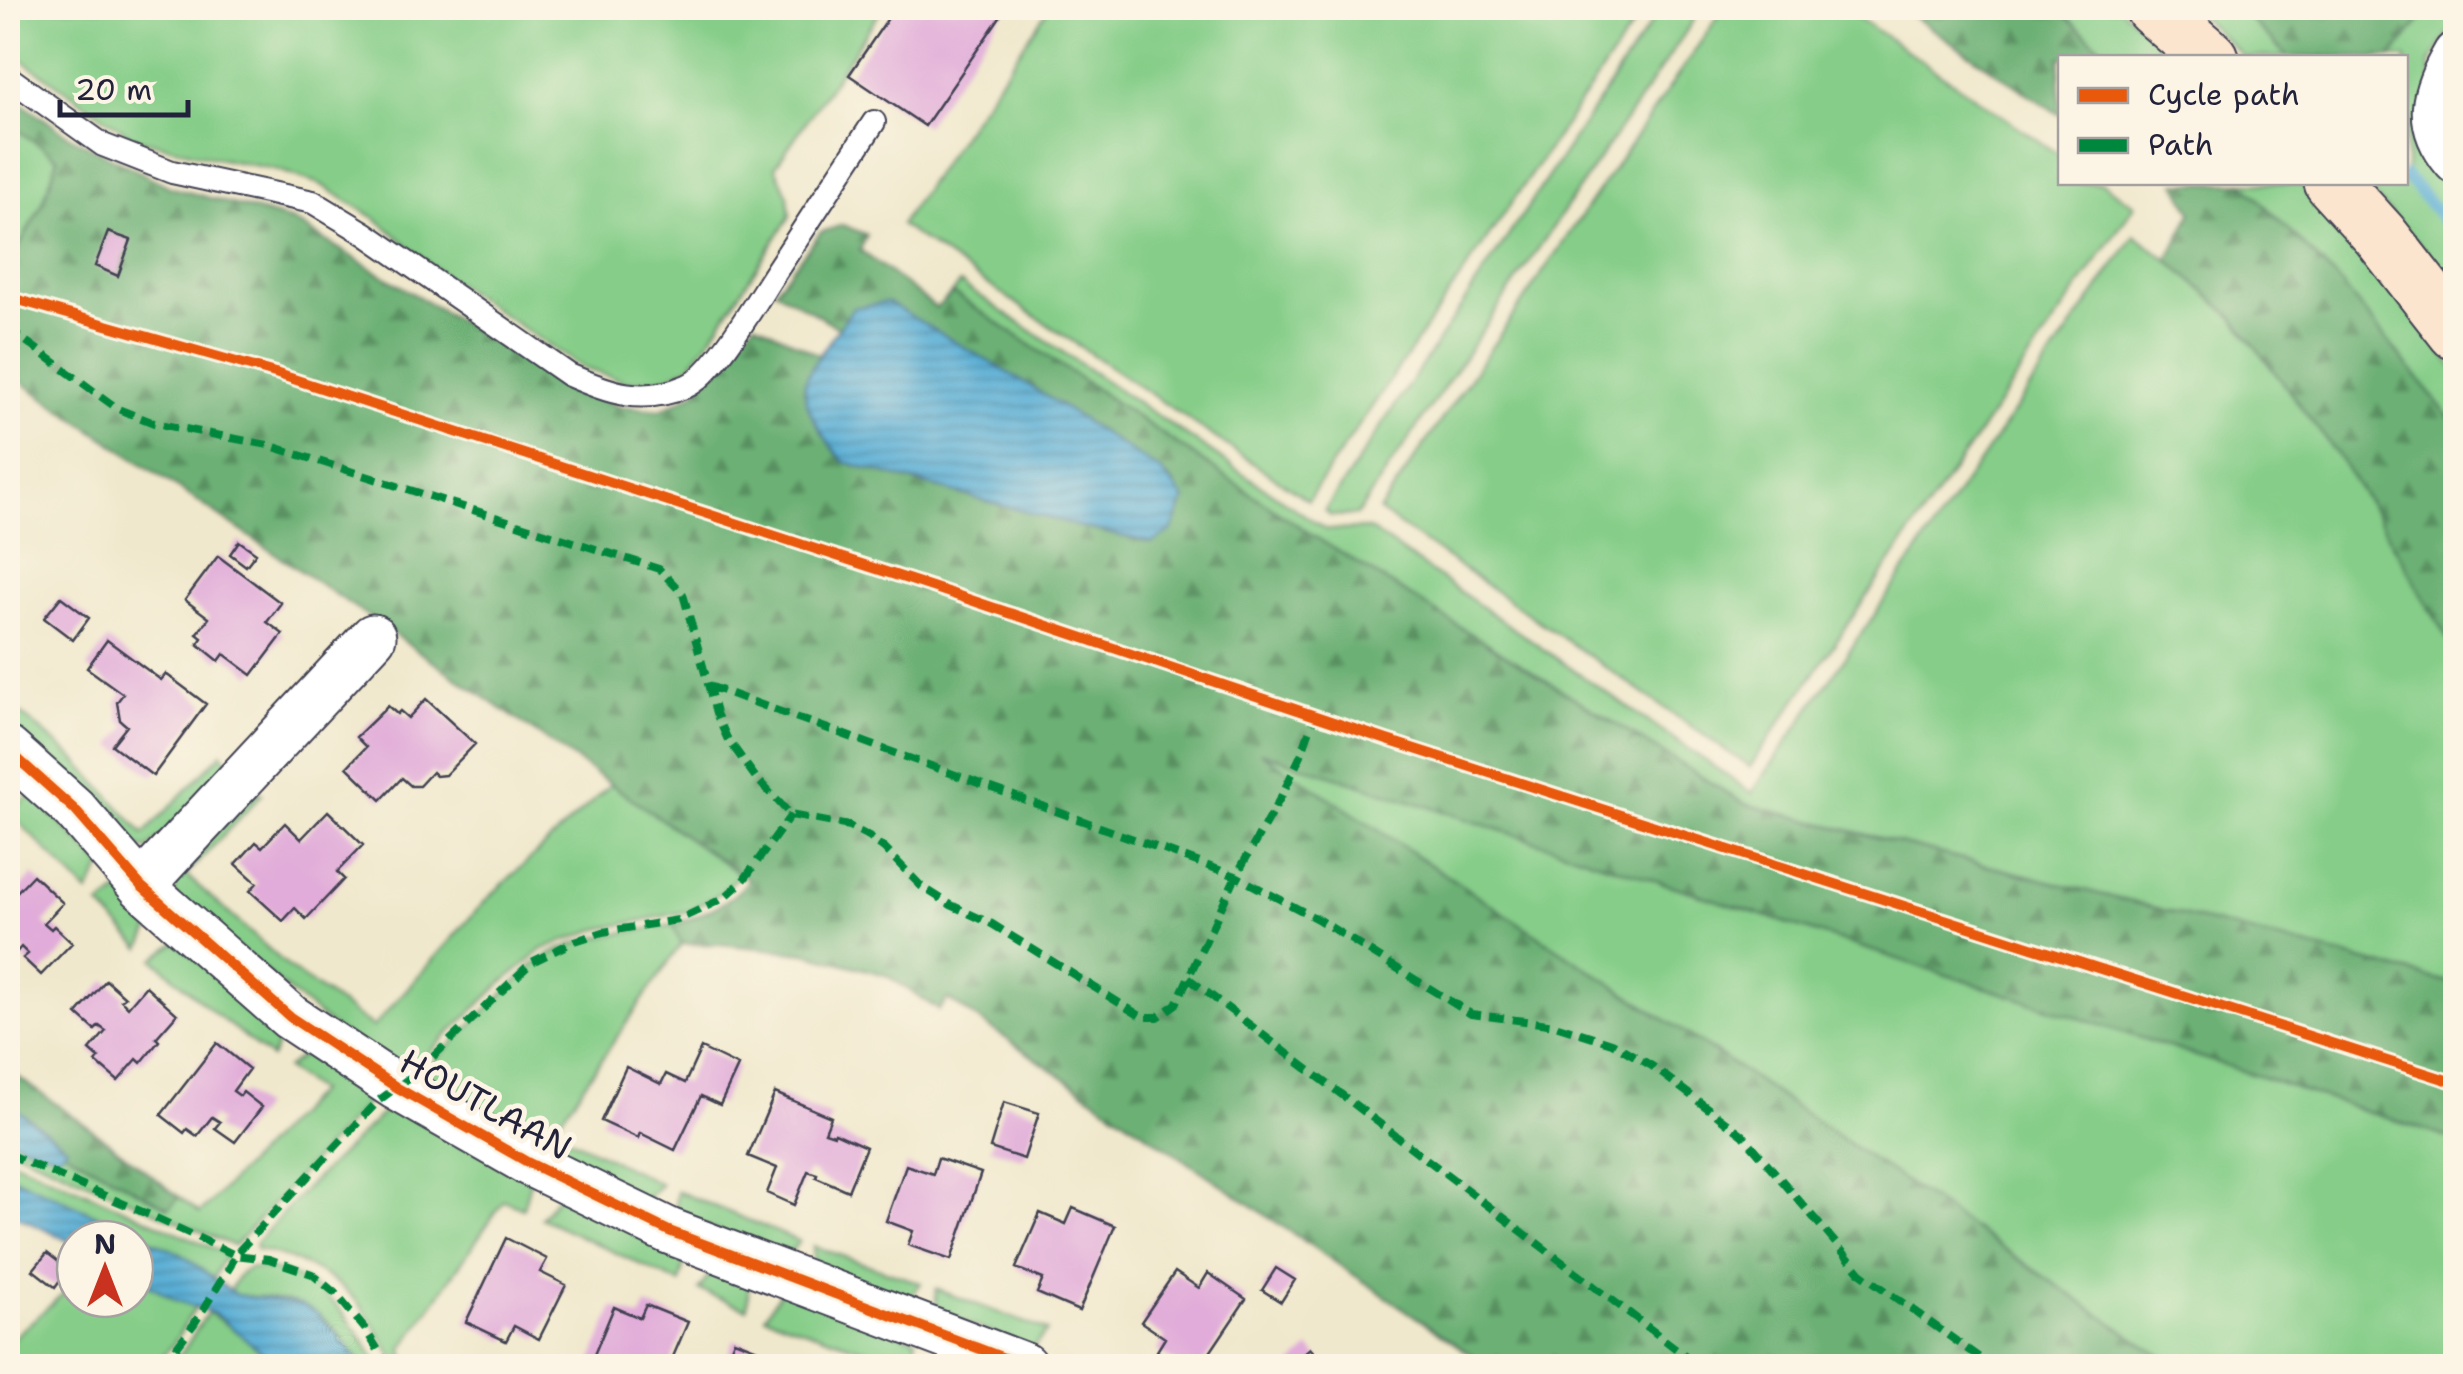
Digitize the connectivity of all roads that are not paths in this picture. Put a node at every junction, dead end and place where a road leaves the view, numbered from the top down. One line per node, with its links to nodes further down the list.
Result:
1 (2153, 8): 3 (main road)
2 (2456, 54): 6 (street)
3 (2208, 55)
4 (8, 77): 5 (lane)
5 (874, 122)
6 (2456, 161)
7 (2335, 185): 8 (main road)
8 (2456, 332)
9 (373, 637): 11 (street)
10 (8, 750): 11 (street, HOUTLAAN)
11 (140, 886): 12 (street, HOUTLAAN)
12 (1025, 1366)

